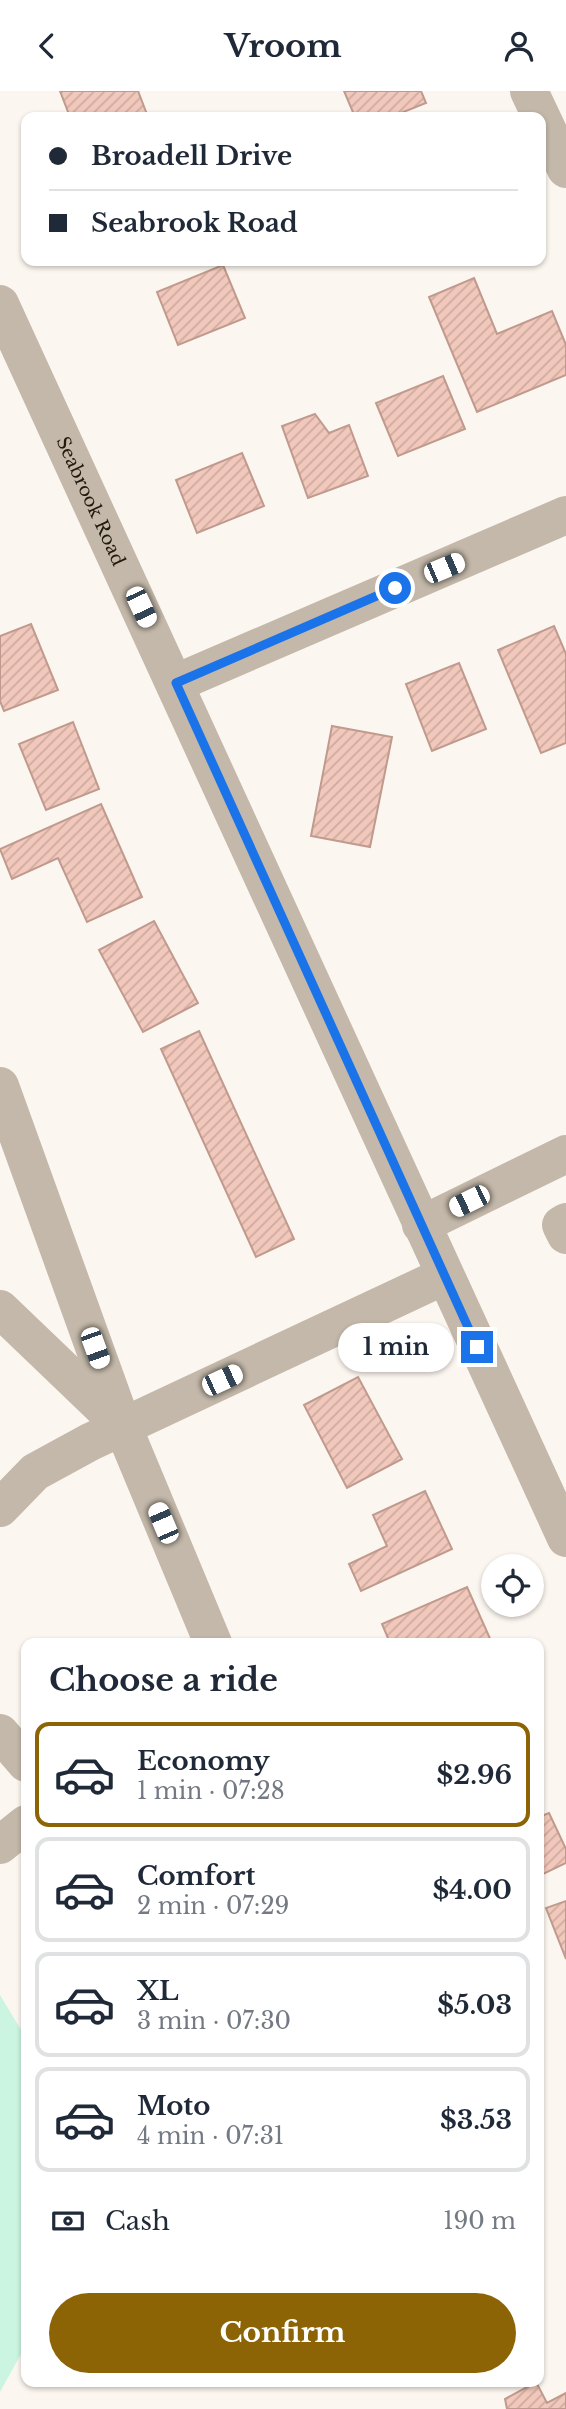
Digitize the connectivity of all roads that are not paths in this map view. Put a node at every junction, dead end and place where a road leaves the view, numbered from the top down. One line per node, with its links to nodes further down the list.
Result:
1 (529, 91): 2 (street)
2 (539, 112)
3 (546, 127): 4 (street)
4 (566, 169)
5 (0, 305): 7 (street, Seabrook Road)
6 (566, 515): 7 (street)
7 (176, 683): 11 (street, Seabrook Road)
8 (0, 1086): 15 (street)
9 (566, 1154): 11 (street)
10 (566, 1222): 12 (street)
11 (421, 1225): 13 (street, Seabrook Road)
12 (566, 1235)
13 (444, 1276): 15 (street); 17 (street, Seabrook Road)
14 (0, 1309): 15 (street)
15 (123, 1427): 16 (street); 18 (street)
16 (0, 1508)
17 (566, 1538)
18 (211, 1638)
19 (0, 1733): 20 (street)
20 (21, 1757)
21 (21, 1827): 22 (street)
22 (0, 1845)

